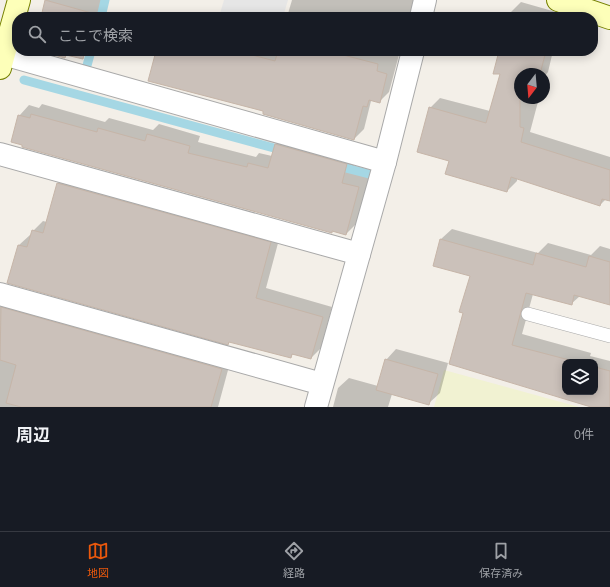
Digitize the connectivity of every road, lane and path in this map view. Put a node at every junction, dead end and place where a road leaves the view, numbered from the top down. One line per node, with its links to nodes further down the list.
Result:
1 (18, 0): 4 (main road)
2 (425, 0): 5 (street)
3 (558, 0): 6 (main road)
4 (14, 12)
5 (422, 12)
6 (593, 12)
7 (598, 14): 8 (main road)
8 (610, 18)
9 (12, 20): 11 (main road)
10 (412, 56): 13 (street)
11 (1, 58): 13 (street)
12 (0, 154): 14 (street)
13 (385, 162): 14 (street)
14 (359, 254): 18 (street)
15 (0, 294): 18 (street)
16 (528, 314): 17 (lane)
17 (610, 336)
18 (322, 384): 19 (street)
19 (316, 407)

